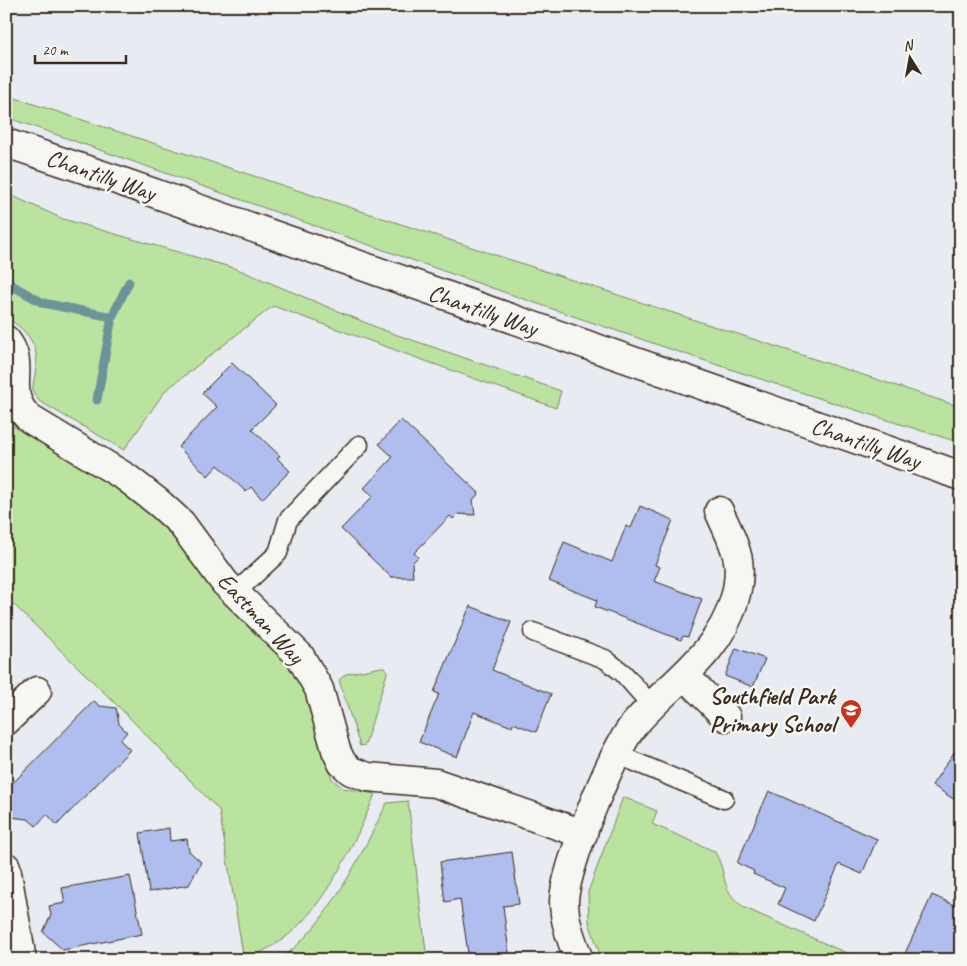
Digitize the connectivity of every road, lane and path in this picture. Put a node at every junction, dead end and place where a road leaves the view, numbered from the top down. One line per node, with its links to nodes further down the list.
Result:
1 (6, 143): 4 (street, Chantilly Way)
2 (6, 340): 6 (street, Eastman Way)
3 (359, 445): 6 (lane)
4 (961, 476)
5 (719, 511): 8 (street)
6 (234, 594): 15 (street, Eastman Way)
7 (533, 632): 10 (lane)
8 (685, 676): 10 (street); 11 (street)
9 (37, 691): 12 (street)
10 (652, 706): 13 (street)
11 (726, 717)
12 (6, 721)
13 (616, 754): 14 (lane); 15 (street)
14 (724, 799)
15 (583, 834): 18 (street)
16 (6, 868): 17 (street)
17 (22, 960)
18 (579, 960)

